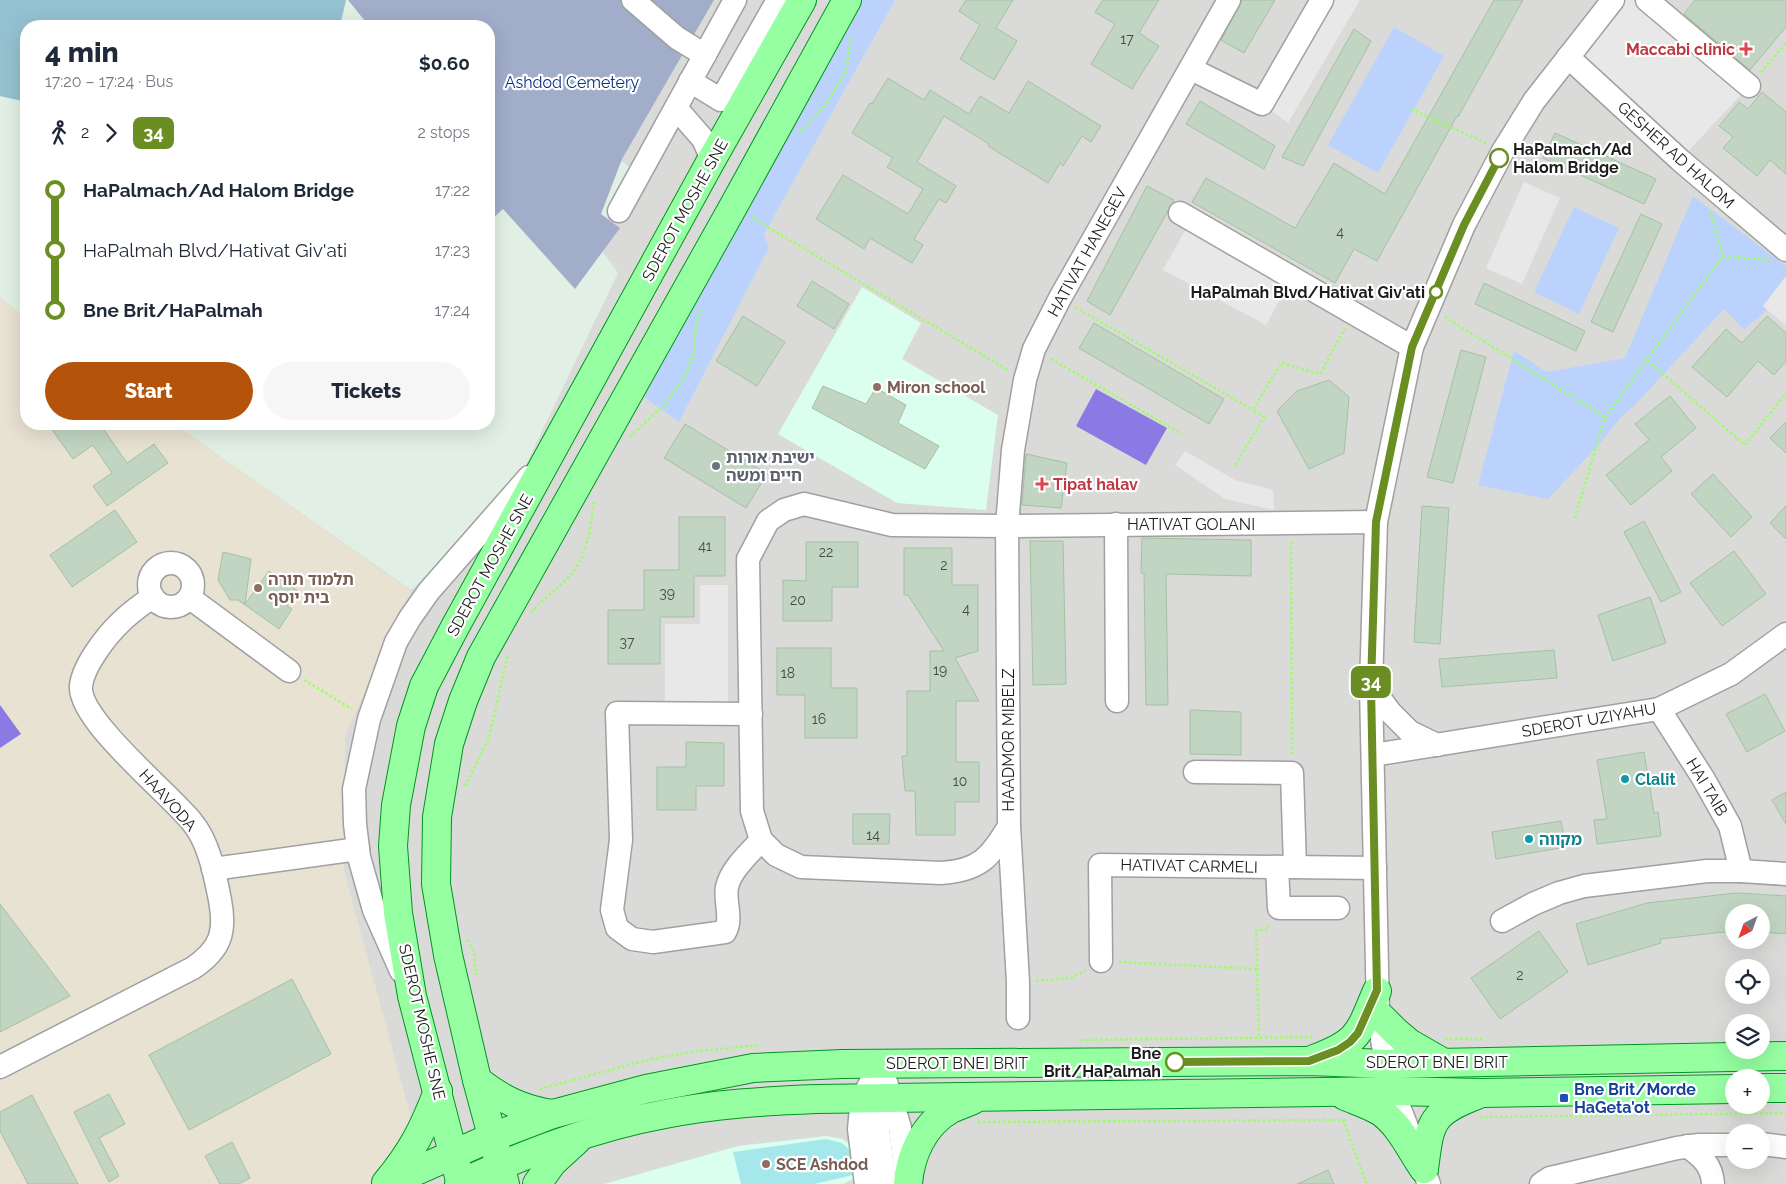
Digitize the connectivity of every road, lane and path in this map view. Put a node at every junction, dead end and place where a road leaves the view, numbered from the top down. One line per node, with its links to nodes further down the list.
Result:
1 (633, 0): 12 (street)
2 (735, 0): 12 (street)
3 (778, 0): 15 (street)
4 (802, 0): 21 (main road, SDEROT MOSHE SNE)
5 (847, 0): 92 (main road)
6 (1229, 0): 14 (street, HATIVAT HANEGEV)
7 (1322, 0): 14 (street)
8 (1613, 0): 13 (street)
9 (1647, 0): 16 (street)
10 (851, 37): 19 (path)
11 (1786, 43): 16 (path)
12 (705, 55): 15 (street)
13 (1568, 57): 20 (street); 22 (street, GESHER AD HALOM)
14 (1191, 69): 28 (street, HATIVAT HANEGEV)
15 (690, 81): 17 (street)
16 (1748, 86)
17 (676, 108): 21 (street); 24 (street)
18 (1411, 109): 20 (path)
19 (794, 138)
20 (1503, 151): 29 (street)
21 (712, 159): 41 (main road, SDEROT MOSHE SNE)
22 (1700, 178): 26 (path); 27 (street, GESHER AD HALOM)
23 (753, 209): 35 (path)
24 (619, 211)
25 (1180, 213): 31 (street)
26 (1723, 256): 27 (path); 34 (path)
27 (1781, 256)
28 (1060, 298): 33 (street, HATIVAT HANEGEV); 37 (path)
29 (1430, 308): 32 (street); 38 (path)
30 (702, 309): 40 (path)
31 (1353, 312): 32 (street); 37 (path)
32 (1412, 347): 46 (street)
33 (1034, 349): 35 (street, HATIVAT HANEGEV); 39 (path)
34 (1647, 360): 36 (path); 38 (path)
35 (1025, 380): 49 (street, HATIVAT HANEGEV)
36 (1786, 393)
37 (1253, 410): 42 (path)
38 (1604, 417): 44 (path)
39 (1182, 434)
40 (625, 442)
41 (553, 450): 60 (street); 82 (main road, SDEROT MOSHE SNE)
42 (1235, 464)
43 (597, 492): 52 (path)
44 (1575, 518)
45 (768, 520): 49 (street, HATIVAT GOLANI); 59 (street, HAADMOR MIBELZ)
46 (1376, 522): 47 (street, HATIVAT GOLANI); 56 (street)
47 (1291, 523): 48 (street, HATIVAT GOLANI); 64 (path)
48 (1116, 524): 49 (street, HATIVAT GOLANI); 57 (street)
49 (1007, 526): 66 (street, HAADMOR MIBELZ)
50 (153, 597): 51 (street); 51 (street); 71 (street, HAAVODA)
51 (190, 598): 55 (street)
52 (529, 615)
53 (1786, 634): 58 (street, SDEROT UZIYAHU)
54 (510, 651): 65 (path)
55 (289, 671): 60 (path)
56 (1371, 686): 61 (street); 62 (street)
57 (1117, 701)
58 (1659, 709): 61 (street, SDEROT UZIYAHU); 72 (street, HAI TAIB)
59 (751, 714): 67 (street, HAADMOR MIBELZ); 67 (street)
60 (369, 719): 68 (street)
61 (1437, 745): 62 (street, SDEROT UZIYAHU)
62 (1373, 755): 70 (street)
63 (1195, 772): 64 (street)
64 (1292, 773): 69 (street)
65 (464, 789)
66 (1009, 826): 67 (street, HAADMOR MIBELZ); 81 (street)
67 (762, 840)
68 (358, 849): 71 (street); 82 (street)
69 (1286, 867): 70 (street, HATIVAT CARMELI); 74 (street); 78 (street, HATIVAT CARMELI)
70 (1374, 868): 83 (street)
71 (213, 869): 91 (street, HAAVODA)
72 (1741, 871): 73 (street); 75 (street)
73 (1786, 874)
74 (1338, 908)
75 (1502, 920)
76 (1268, 921): 79 (path)
77 (466, 936): 80 (path)
78 (1100, 961): 79 (path); 81 (path)
79 (1257, 969): 85 (path)
80 (476, 979)
81 (1018, 982): 84 (street)
82 (412, 996): 96 (main road, SDEROT MOSHE SNE)
83 (1378, 1002): 87 (main road); 88 (main road); 90 (street)
84 (1018, 1018)
85 (1259, 1037)
86 (1786, 1056): 88 (main road, SDEROT BNEI BRIT)
87 (1309, 1061): 89 (main road, SDEROT BNEI BRIT); 90 (main road, SDEROT BNEI BRIT)
88 (1443, 1063): 90 (main road, SDEROT BNEI BRIT)
89 (880, 1064): 101 (street); 102 (main road, SDEROT BNEI BRIT)
90 (1386, 1064): 97 (street)
91 (0, 1067)
92 (477, 1080): 102 (main road); 105 (main road)
93 (1770, 1088): 94 (main road)
94 (1786, 1088)
95 (1725, 1089): 99 (main road, SDEROT BNEI BRIT)
96 (438, 1091): 110 (main road, SDEROT MOSHE SNE); 113 (main road)
97 (1393, 1091): 98 (main road, SDEROT BNEI BRIT); 99 (main road, SDEROT BNEI BRIT); 112 (street)
98 (1334, 1092): 100 (main road, SDEROT BNEI BRIT); 112 (main road)
99 (1481, 1093): 112 (main road)
100 (979, 1097): 101 (main road, SDEROT BNEI BRIT); 118 (main road)
101 (876, 1098): 104 (main road, SDEROT BNEI BRIT); 116 (street); 117 (street); 118 (street)
102 (554, 1114): 105 (main road, SDEROT BNEI BRIT)
103 (1343, 1120): 119 (path)
104 (582, 1136): 111 (main road, SDEROT BNEI BRIT); 115 (main road)
105 (492, 1137): 110 (main road, SDEROT BNEI BRIT); 111 (main road)
106 (1725, 1145): 108 (street)
107 (1770, 1145): 109 (street)
108 (1687, 1146): 120 (street); 121 (street)
109 (1786, 1147)
110 (452, 1154): 113 (main road, SDEROT BNEI BRIT); 114 (main road, SDEROT MOSHE SNE)
111 (503, 1175): 114 (main road, SDEROT BNEI BRIT)
112 (1426, 1177)
113 (386, 1184)
114 (460, 1184)
115 (537, 1184)
116 (866, 1184)
117 (885, 1184)
118 (907, 1184)
119 (1367, 1184)
120 (1541, 1184)
121 (1713, 1184)

